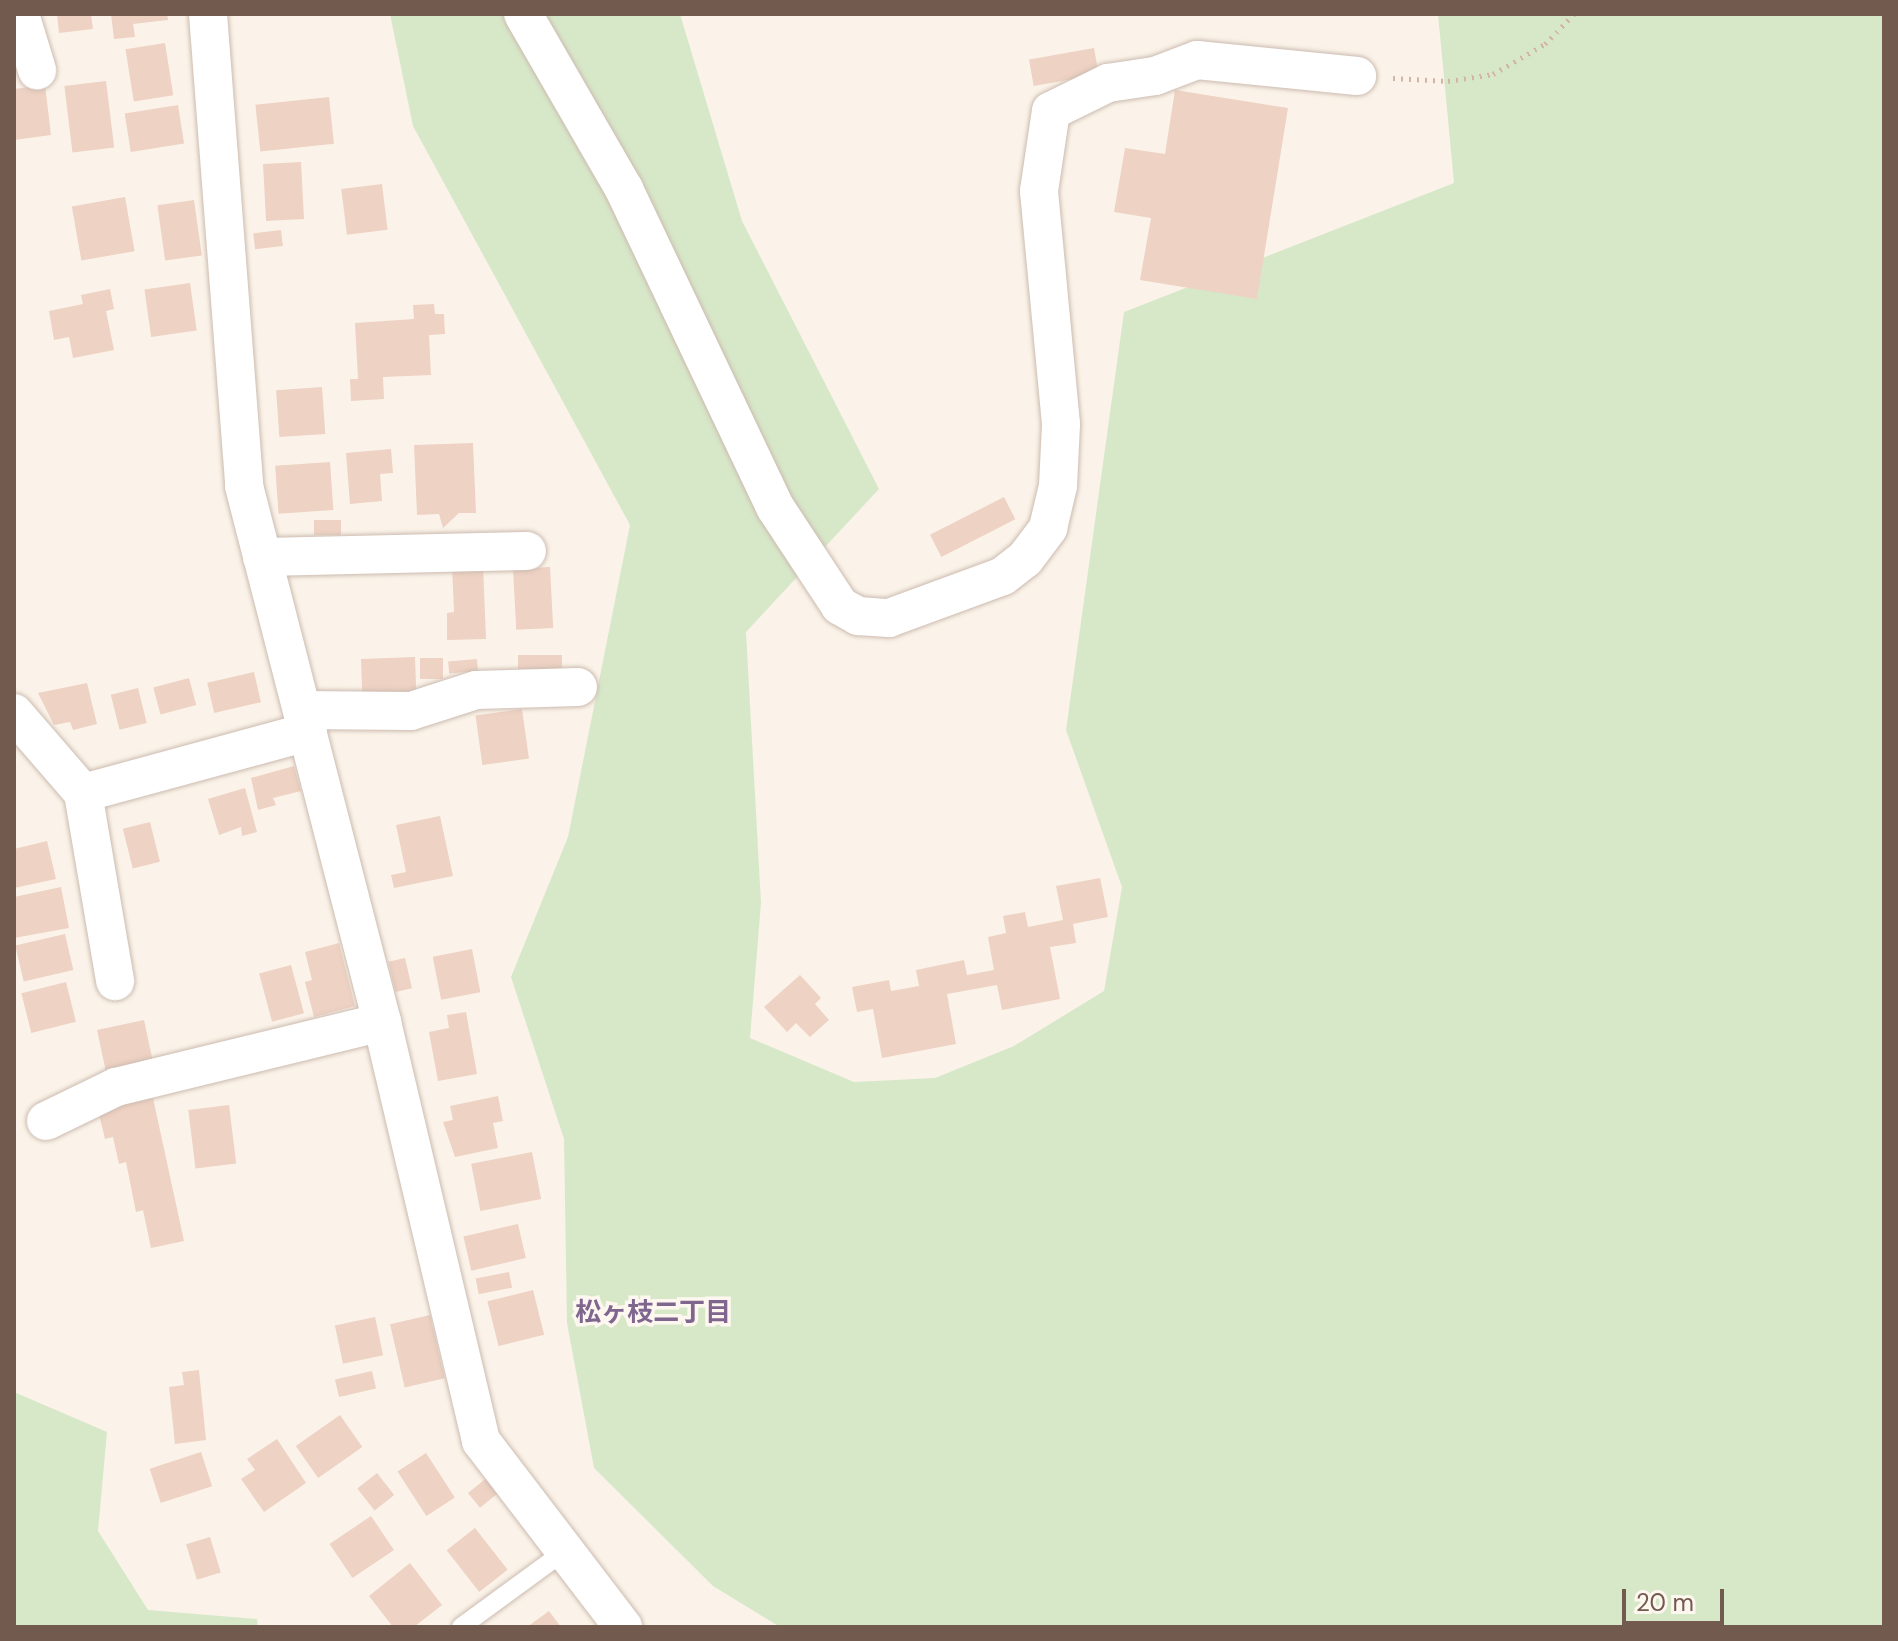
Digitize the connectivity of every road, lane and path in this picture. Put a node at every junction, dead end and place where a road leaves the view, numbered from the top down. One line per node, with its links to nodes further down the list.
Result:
1 (20, 14): 5 (street)
2 (208, 14): 8 (street)
3 (523, 14): 6 (street)
4 (1574, 14): 6 (path)
5 (37, 70)
6 (1357, 76)
7 (527, 551): 8 (street)
8 (262, 557): 11 (street)
9 (578, 687): 11 (street)
10 (14, 713): 12 (street)
11 (305, 721): 12 (street); 14 (street)
12 (83, 793): 13 (street)
13 (115, 981)
14 (382, 1022): 15 (street); 16 (street)
15 (46, 1121)
16 (565, 1551): 17 (lane); 18 (street)
17 (461, 1627)
18 (623, 1627)

